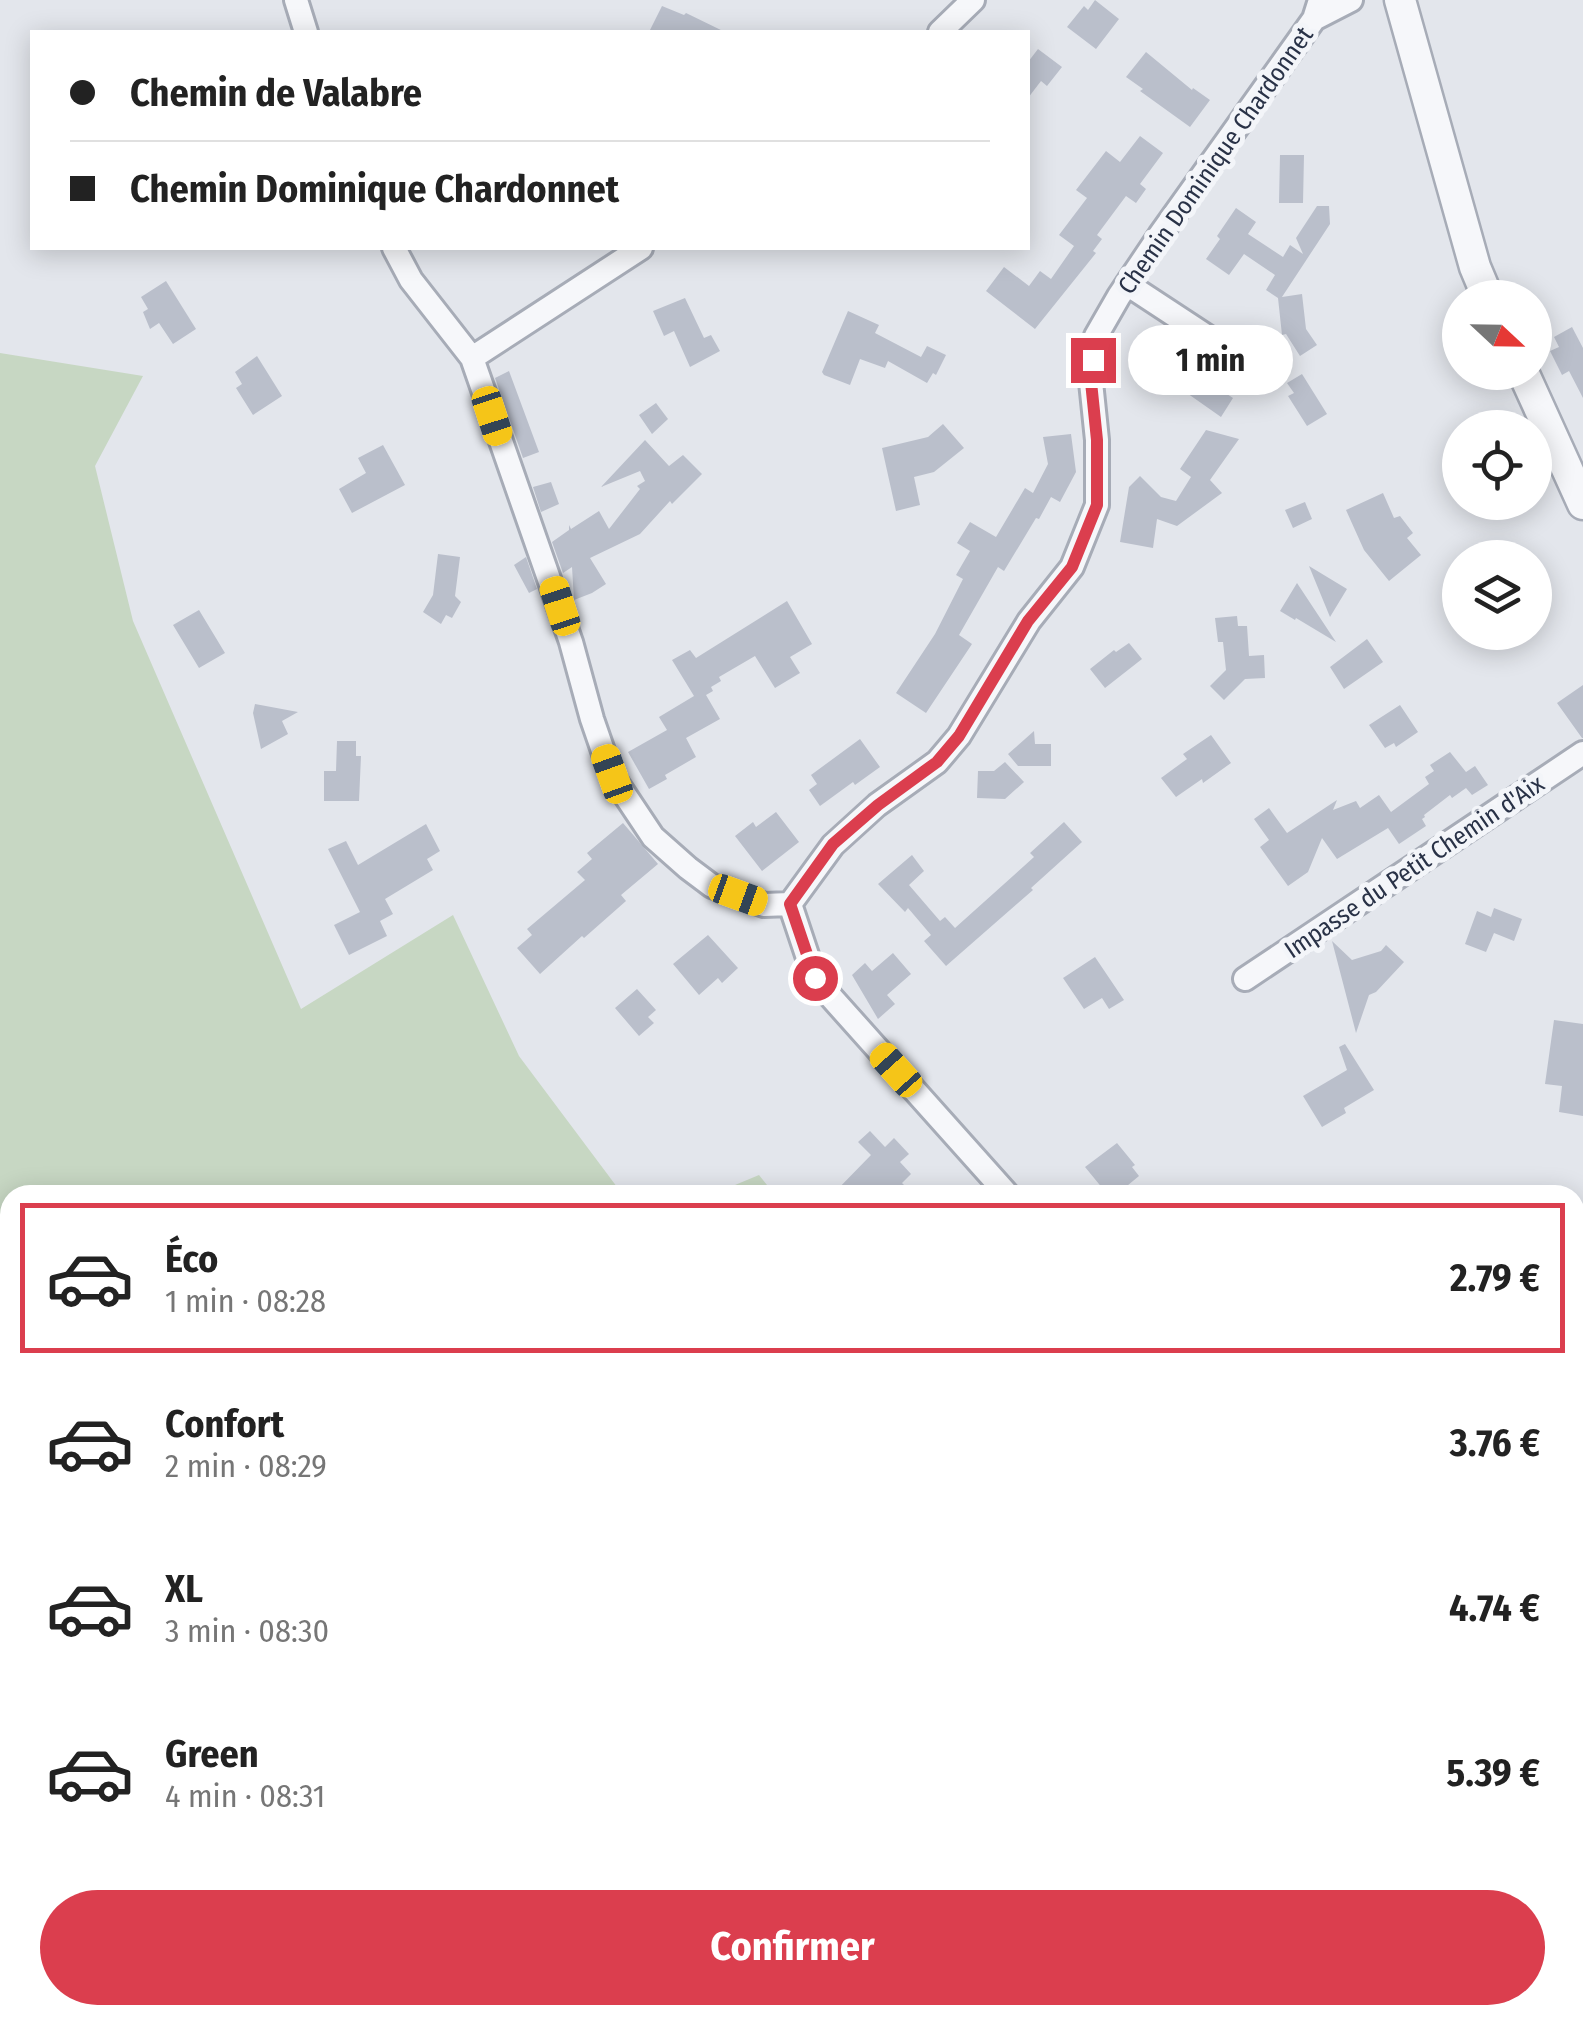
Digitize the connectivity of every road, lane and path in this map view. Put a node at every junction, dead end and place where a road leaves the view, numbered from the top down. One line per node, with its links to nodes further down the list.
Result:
1 (296, 0): 8 (street)
2 (973, 0): 9 (street)
3 (1351, 0): 7 (street, Chemin Dominique Chardonnet)
4 (1378, 0): 11 (street)
5 (1391, 0): 10 (street)
6 (1400, 0): 10 (street)
7 (1317, 10): 15 (street, Chemin Dominique Chardonnet)
8 (305, 30)
9 (942, 30)
10 (1416, 55): 11 (street)
11 (1446, 171): 14 (street)
12 (395, 250): 16 (street)
13 (638, 250): 16 (street)
14 (1480, 280)
15 (1127, 284): 17 (street); 21 (street, Chemin Dominique Chardonnet)
16 (472, 358): 21 (street)
17 (1261, 372)
18 (1531, 390): 19 (street)
19 (1583, 504)
20 (1583, 753): 22 (street, Impasse du Petit Chemin d'Aix)
21 (790, 904): 23 (street)
22 (1245, 979)
23 (999, 1185)

